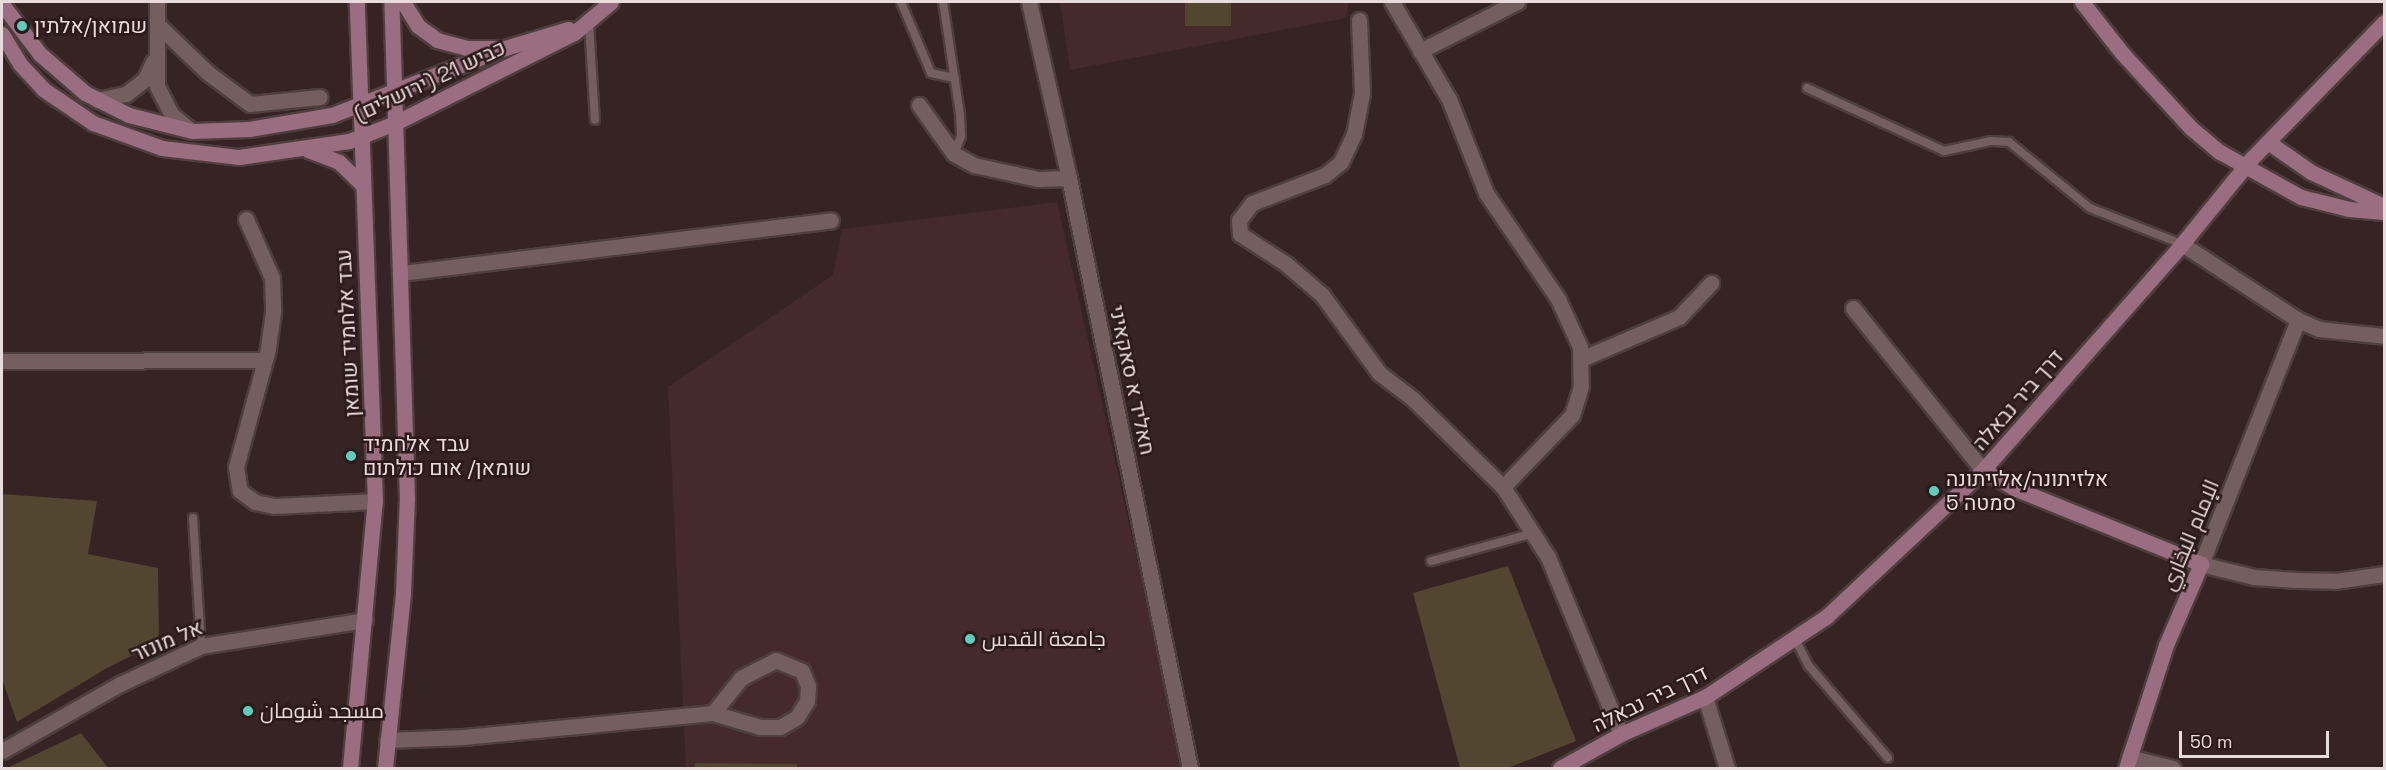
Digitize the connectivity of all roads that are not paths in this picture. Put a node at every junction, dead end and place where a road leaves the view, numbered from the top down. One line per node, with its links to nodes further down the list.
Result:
1 (158, 2): 16 (street)
2 (357, 2): 27 (main road, עבד אלחמיד שומאן)
3 (391, 2): 23 (main road)
4 (403, 2): 18 (main road)
5 (611, 2): 15 (main road, כביש 21 (ירושלים))
6 (901, 2): 21 (lane)
7 (943, 2): 21 (lane)
8 (1029, 2): 36 (street, חאליד א סאקאיני)
9 (1392, 2): 19 (street)
10 (1517, 2): 19 (street)
11 (2082, 2): 35 (main road)
12 (2, 4): 25 (main road, כביש 21 (ירושלים))
13 (1359, 20): 52 (street)
14 (2385, 22): 32 (main road, דרך ביר נבאלה)
15 (589, 23): 18 (main road, כביש 21 (ירושלים)); 28 (lane); 29 (main road, כביש 21 (ירושלים))
16 (158, 25): 20 (street); 24 (street)
17 (2, 34): 33 (main road, כביש 21 (ירושלים))
18 (505, 48): 23 (main road, כביש 21 (ירושלים))
19 (1420, 51): 48 (street)
20 (155, 54): 25 (street); 30 (street)
21 (954, 78): 34 (lane)
22 (1807, 88): 42 (lane)
23 (394, 92): 27 (main road, כביש 21 (ירושלים)); 29 (main road)
24 (320, 97)
25 (97, 100): 30 (main road, כביש 21 (ירושלים))
26 (919, 105): 34 (street)
27 (360, 106): 30 (main road, כביש 21 (ירושלים)); 31 (main road, עבד אלחמיד שומאן)
28 (595, 120)
29 (395, 123): 31 (main road, כביש 21 (ירושלים)); 43 (main road)
30 (192, 131)
31 (360, 137): 33 (main road, כביש 21 (ירושלים)); 37 (main road, עבד אלחמיד שומאן)
32 (2268, 142): 35 (main road, דרך ביר נבאלה); 38 (main road)
33 (296, 149): 37 (main road)
34 (954, 154): 36 (street)
35 (2243, 169): 39 (main road); 42 (main road, דרך ביר נבאלה)
36 (1069, 178): 71 (street, חאליד א סאקאיני)
37 (361, 183): 53 (main road, עבד אלחמיד שומאן)
38 (2385, 206)
39 (2385, 212)
40 (246, 219): 49 (street)
41 (831, 220): 43 (street)
42 (2182, 244): 46 (street); 51 (main road, דרך ביר נבאלה)
43 (402, 273): 65 (main road)
44 (1711, 283): 48 (street)
45 (1853, 308): 51 (street)
46 (2298, 320): 47 (street); 57 (street, الإمام البخاري)
47 (2385, 336)
48 (1581, 359): 52 (street)
49 (264, 360): 50 (street); 53 (street)
50 (2, 361)
51 (1983, 470): 57 (main road); 60 (main road, דרך ביר נבאלה)
52 (1503, 487): 55 (street)
53 (375, 501): 59 (main road, עבד אלחמיד שומאן)
54 (193, 518): 61 (lane)
55 (1534, 533): 56 (lane); 64 (street)
56 (1431, 561)
57 (2201, 564): 58 (street); 68 (main road, الإمام البخاري)
58 (2385, 574)
59 (365, 620): 61 (street, אל מונזר); 69 (main road, עבד אלחמיד שומאן)
60 (1796, 639): 62 (main road, דרך ביר נבאלה); 67 (lane)
61 (201, 646): 66 (street, אל מונזר)
62 (1705, 698): 64 (main road, דרך ביר נבאלה); 73 (street)
63 (713, 713): 63 (street); 65 (street)
64 (1621, 734): 72 (main road, דרך ביר נבאלה)
65 (387, 740): 70 (main road)
66 (2, 751)
67 (1888, 758)
68 (2127, 763): 74 (street)
69 (350, 768)
70 (385, 768)
71 (1190, 768)
72 (1560, 768)
73 (1727, 768)
74 (2173, 768)

